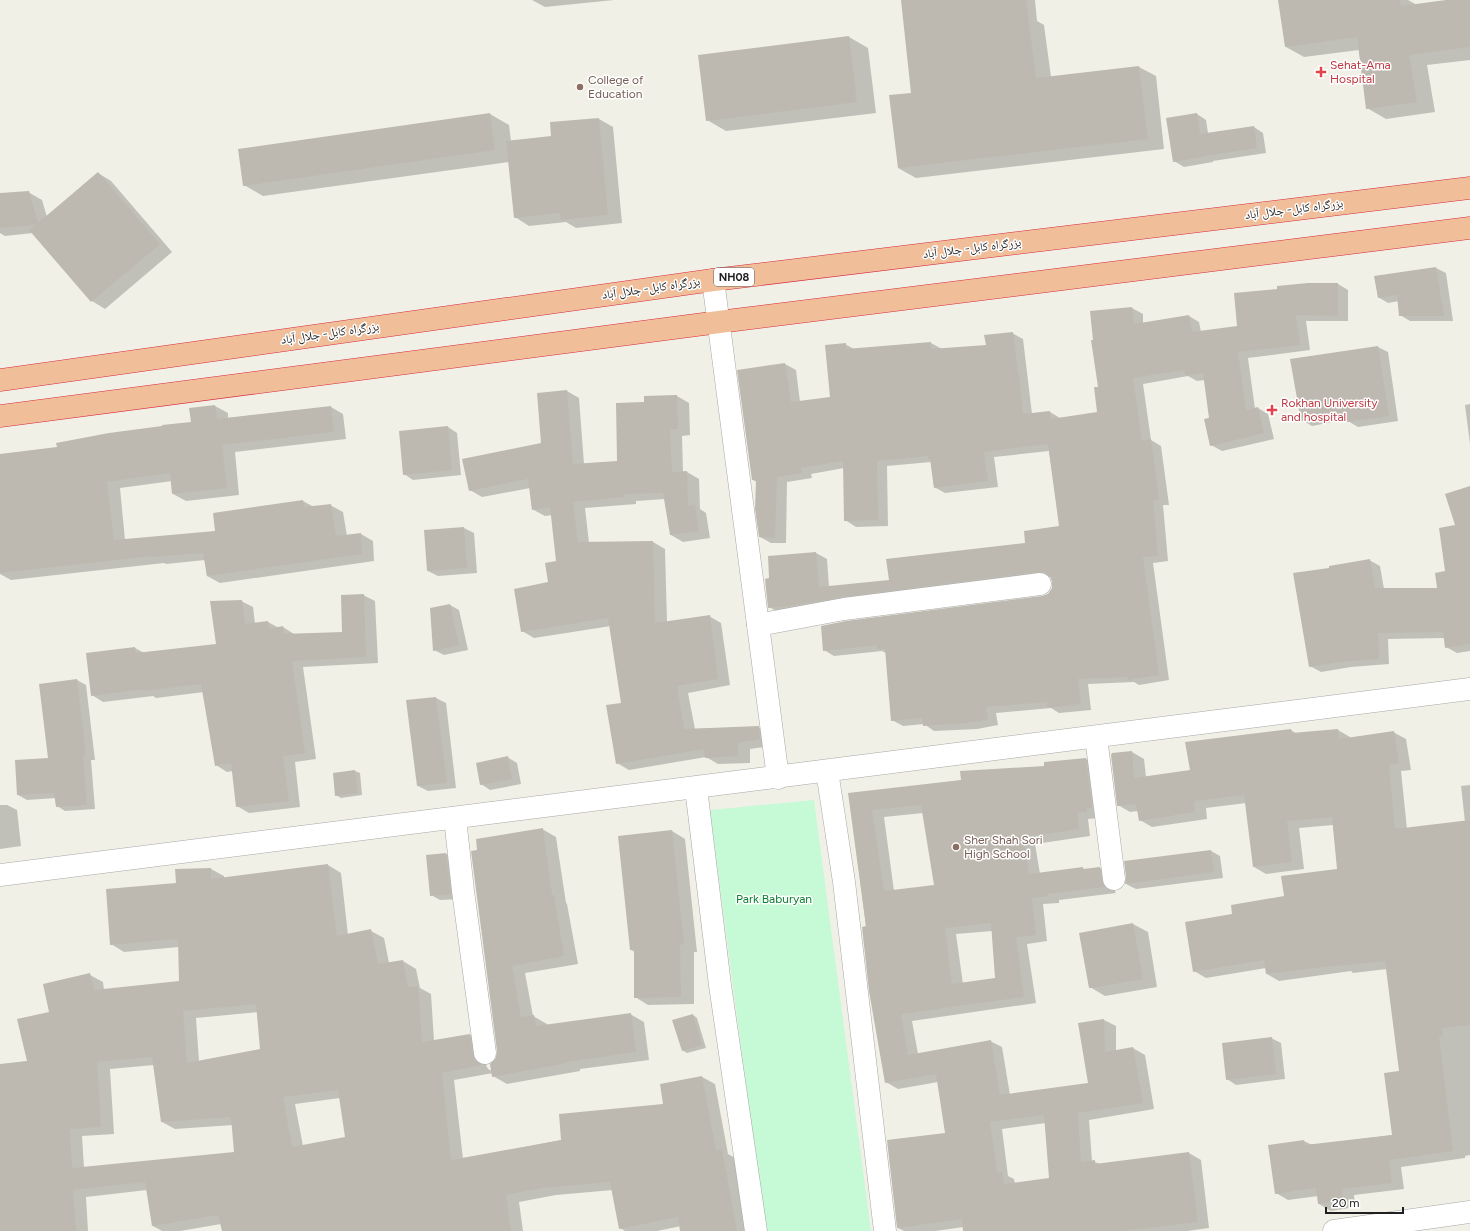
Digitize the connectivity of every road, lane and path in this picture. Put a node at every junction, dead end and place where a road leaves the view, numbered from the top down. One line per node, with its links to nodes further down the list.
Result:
1 (1470, 188): 3 (highway, بزرگراه کابل- جلال آباد / NH08)
2 (1470, 228): 4 (highway)
3 (713, 280): 4 (street); 5 (highway, بزرگراه کابل- جلال آباد / NH08)
4 (719, 322): 6 (highway); 8 (street)
5 (0, 380)
6 (0, 416)
7 (1040, 584): 8 (street)
8 (758, 625): 12 (street)
9 (1470, 689): 10 (street)
10 (1096, 737): 11 (street); 16 (street)
11 (827, 771): 12 (street); 20 (street)
12 (778, 778): 13 (street)
13 (696, 788): 14 (street); 19 (street)
14 (455, 818): 15 (street); 17 (street)
15 (0, 875)
16 (1114, 879)
17 (485, 1053)
18 (1470, 1212): 21 (street)
19 (756, 1231)
20 (885, 1231)
21 (1334, 1231)

